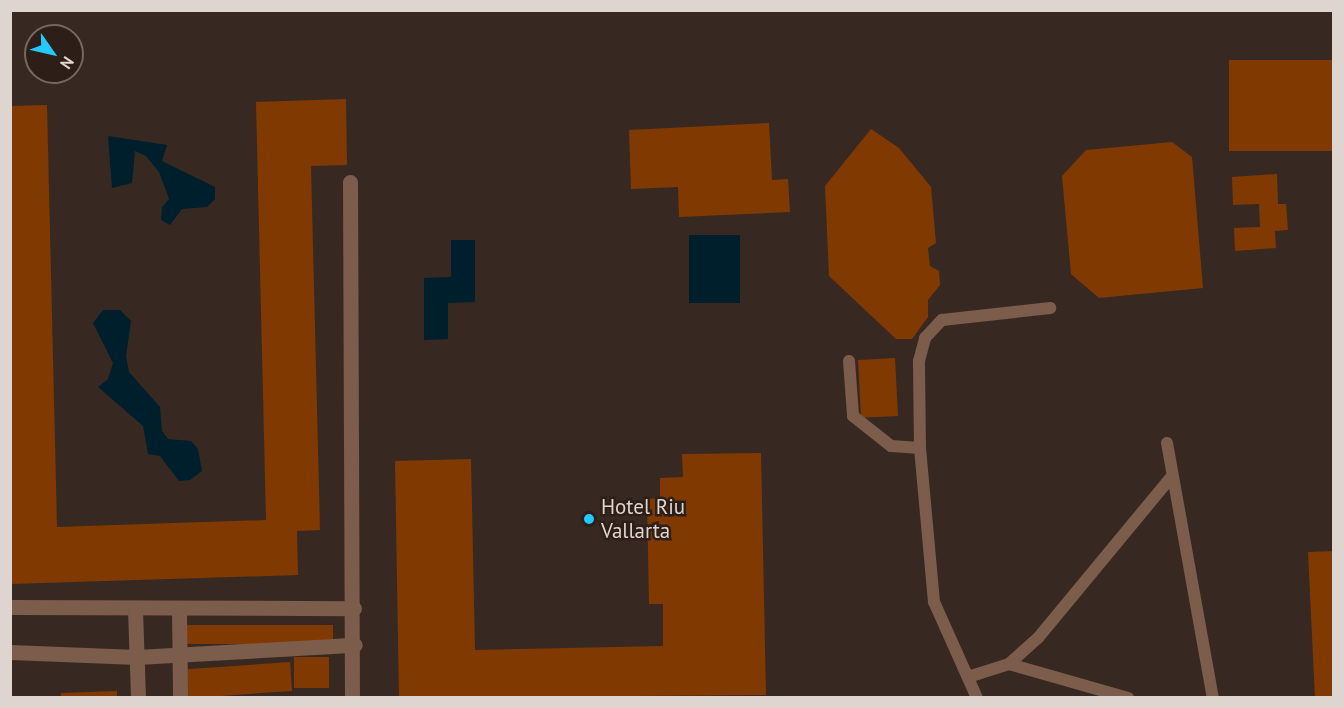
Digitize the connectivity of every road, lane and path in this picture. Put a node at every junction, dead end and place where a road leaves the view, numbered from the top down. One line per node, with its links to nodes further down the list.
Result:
1 (350, 182): 8 (street)
2 (1050, 308): 5 (lane)
3 (849, 361): 5 (lane)
4 (1167, 443): 6 (lane)
5 (920, 448): 16 (lane)
6 (1171, 477): 15 (lane); 22 (lane)
7 (10, 607): 9 (street)
8 (354, 608): 10 (street); 11 (street)
9 (135, 610): 10 (street); 14 (street)
10 (179, 610): 13 (street)
11 (355, 645): 13 (street); 19 (street)
12 (10, 652): 14 (street)
13 (180, 655): 14 (street); 18 (street)
14 (137, 657): 17 (street)
15 (1009, 664): 16 (lane); 21 (lane)
16 (968, 677): 20 (lane)
17 (138, 698)
18 (180, 698)
19 (352, 698)
20 (977, 698)
21 (1128, 698)
22 (1213, 698)

